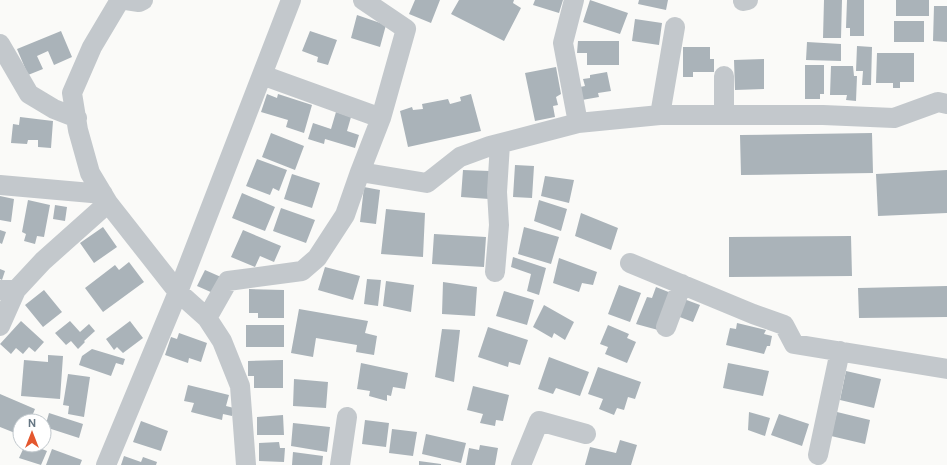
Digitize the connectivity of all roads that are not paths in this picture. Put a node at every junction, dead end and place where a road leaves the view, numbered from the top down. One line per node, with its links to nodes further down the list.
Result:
1 (120, 0): 14 (street)
2 (126, 0): 3 (street)
3 (143, 0)
4 (291, 0): 9 (street)
5 (363, 0): 15 (street)
6 (574, 0): 16 (street)
7 (675, 27): 12 (street)
8 (0, 44): 14 (street)
9 (262, 75): 15 (street); 25 (street)
10 (724, 76): 13 (street)
11 (947, 104): 13 (street)
12 (660, 115): 13 (street); 16 (street)
13 (724, 115)
14 (76, 118): 20 (street)
15 (381, 118): 18 (street)
16 (578, 123): 17 (street)
17 (500, 144): 18 (street); 22 (street)
18 (360, 172): 26 (street)
19 (0, 185): 20 (street)
20 (105, 199): 24 (street); 25 (street)
21 (630, 263): 23 (street)
22 (494, 272)
23 (682, 284): 28 (street); 29 (street)
24 (8, 290): 27 (street)
25 (178, 292): 26 (street); 34 (street)
26 (207, 318): 35 (street)
27 (0, 326)
28 (666, 326)
29 (840, 351): 30 (street); 33 (street)
30 (947, 369)
31 (347, 417): 36 (street)
32 (586, 434): 37 (street)
33 (818, 455)
34 (106, 465)
35 (246, 465)
36 (340, 465)
37 (521, 465)

